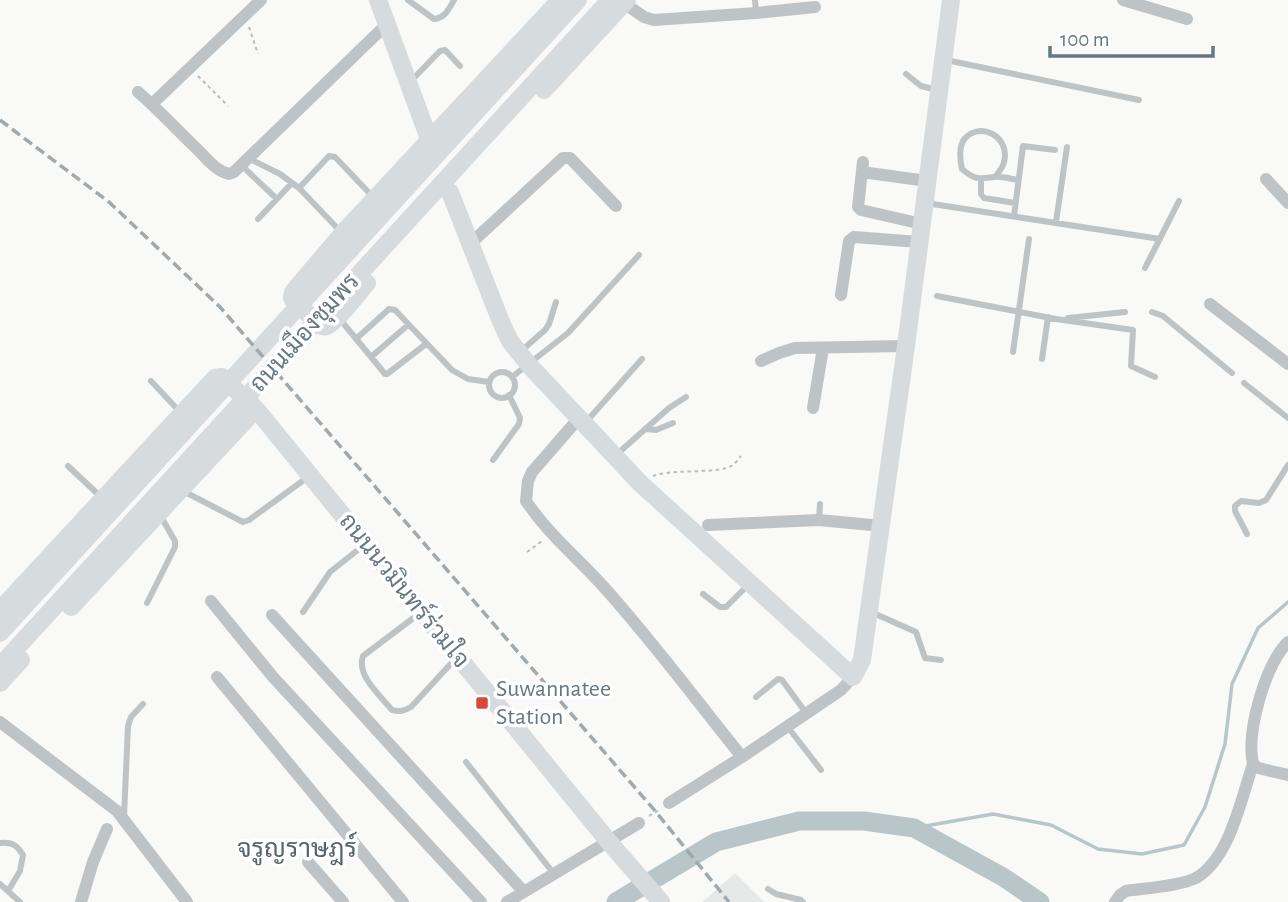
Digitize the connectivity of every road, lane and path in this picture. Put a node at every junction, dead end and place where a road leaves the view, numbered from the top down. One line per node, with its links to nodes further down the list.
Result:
1 (261, 0): 12 (street)
2 (378, 0): 14 (main road)
3 (408, 0): 4 (lane)
4 (454, 0)
5 (560, 0): 26 (main road)
6 (578, 0): 120 (main road, ถนนเมืองชุมพร)
7 (951, 0): 16 (main road)
8 (1123, 0): 13 (street)
9 (620, 1): 10 (street); 36 (main road); 124 (main road, ถนนเมืองชุมพร)
10 (756, 7): 11 (street)
11 (815, 7)
12 (245, 16): 15 (path); 18 (street)
13 (1187, 19)
14 (387, 24): 20 (main road); 29 (street)
15 (258, 54)
16 (943, 60): 21 (main road); 23 (lane)
17 (460, 66): 20 (lane)
18 (190, 67): 24 (street); 25 (path)
19 (906, 74): 21 (lane)
20 (409, 83): 26 (main road)
21 (939, 91): 34 (main road)
22 (138, 92): 24 (street)
23 (1139, 100)
24 (152, 104): 29 (street)
25 (228, 106)
26 (429, 139): 38 (main road)
27 (1067, 147): 47 (lane)
28 (1055, 150): 33 (lane)
29 (245, 162): 35 (lane); 37 (lane)
30 (996, 176): 31 (lane); 31 (lane); 33 (lane)
31 (981, 179): 41 (lane)
32 (1266, 179): 42 (street)
33 (1018, 180): 41 (lane)
34 (927, 181): 40 (main road); 50 (street)
35 (295, 185): 37 (lane); 38 (lane); 49 (lane)
36 (450, 192): 53 (main road); 63 (main road)
37 (277, 199): 45 (lane)
38 (374, 199): 49 (main road)
39 (1179, 201): 52 (lane)
40 (925, 202): 44 (lane); 50 (main road)
41 (1016, 203): 44 (lane)
42 (1288, 203)
43 (616, 206): 53 (street)
44 (1014, 216): 46 (lane)
45 (258, 219)
46 (1032, 219): 47 (lane); 48 (lane)
47 (1056, 222): 52 (lane)
48 (1031, 228)
49 (343, 233): 63 (main road)
50 (920, 233): 56 (street); 69 (main road)
51 (1030, 239): 60 (lane)
52 (1160, 239): 55 (lane)
53 (471, 243): 73 (main road)
54 (639, 255): 73 (lane)
55 (1144, 268)
56 (841, 295)
57 (937, 296): 60 (lane)
58 (556, 302): 73 (lane)
59 (1210, 304): 77 (street)
60 (1019, 312): 64 (lane); 71 (lane)
61 (1125, 312): 65 (lane)
62 (1152, 312): 78 (lane)
63 (337, 316): 67 (lane)
64 (1048, 317): 65 (lane); 75 (lane)
65 (1056, 319): 80 (lane)
66 (408, 325): 67 (lane); 68 (lane); 72 (lane)
67 (356, 339): 72 (lane)
68 (426, 344): 72 (lane); 82 (lane)
69 (906, 346): 70 (street); 106 (main road)
70 (823, 348): 76 (street); 86 (street)
71 (1013, 352)
72 (371, 357)
73 (524, 359): 79 (lane); 90 (main road)
74 (642, 359): 90 (lane)
75 (1042, 359)
76 (761, 361)
77 (1288, 364)
78 (1232, 373)
79 (512, 377): 82 (lane); 84 (lane)
80 (1154, 377)
81 (151, 381): 88 (lane)
82 (489, 383): 84 (lane)
83 (1244, 383): 89 (lane)
84 (509, 395): 95 (lane)
85 (686, 397): 92 (lane)
86 (813, 408)
87 (256, 409): 88 (main road, ถนนนวมินทร์ร่วมใจ); 98 (main road, ถนนนวมินทร์ร่วมใจ); 100 (main road)
88 (181, 413): 101 (main road)
89 (1288, 418)
90 (581, 421): 93 (main road); 108 (street)
91 (673, 423): 92 (lane)
92 (645, 429): 93 (lane)
93 (615, 456): 99 (main road)
94 (740, 456): 99 (path)
95 (493, 460)
96 (1288, 465): 107 (lane)
97 (68, 466): 101 (lane)
98 (310, 475): 100 (lane); 109 (main road, ถนนนวมินทร์ร่วมใจ)
99 (640, 483): 111 (main road)
100 (180, 490): 103 (main road)
101 (103, 498): 115 (main road)
102 (820, 504): 104 (lane)
103 (159, 513): 114 (lane); 127 (main road)
104 (819, 520): 105 (street); 106 (street)
105 (708, 525)
106 (882, 526): 116 (main road)
107 (1247, 534)
108 (551, 535): 110 (path); 133 (street)
109 (366, 543): 117 (lane); 118 (main road, ถนนนวมินทร์ร่วมใจ)
110 (527, 552)
111 (749, 584): 112 (lane); 126 (main road)
112 (703, 594)
113 (211, 601): 155 (street)
114 (147, 603)
115 (0, 610)
116 (869, 611): 123 (lane); 126 (main road)
117 (303, 612)
118 (421, 612): 122 (main road, ถนนนวมินทร์ร่วมใจ); 122 (lane)
119 (272, 615): 149 (street)
120 (2, 631)
121 (1288, 642): 135 (street)
122 (458, 656): 142 (main road, ถนนนวมินทร์ร่วมใจ)
123 (941, 660)
124 (0, 666)
125 (217, 677): 154 (street)
126 (853, 677): 130 (street)
127 (0, 683)
128 (756, 697): 130 (lane)
129 (143, 704): 139 (lane)
130 (806, 713): 132 (street)
131 (0, 722): 139 (street)
132 (787, 726): 133 (street); 136 (lane)
133 (742, 757): 138 (street)
134 (466, 762): 145 (lane)
135 (1253, 764): 137 (street); 159 (street)
136 (821, 770)
137 (1288, 775)
138 (669, 803): 140 (path)
139 (124, 818): 150 (street)
140 (639, 823): 142 (street)
141 (107, 828): 152 (street)
142 (609, 842): 145 (street); 157 (main road, ถนนนวมินทร์ร่วมใจ)
143 (0, 843): 148 (lane)
144 (308, 862): 153 (street)
145 (554, 874): 149 (street)
146 (0, 884): 148 (lane)
147 (768, 889): 158 (lane)
148 (8, 891): 151 (lane)
149 (524, 892): 156 (street)
150 (180, 900)
151 (20, 902)
152 (81, 902)
153 (343, 902)
154 (403, 902)
155 (481, 902)
156 (507, 902)
157 (661, 902)
158 (803, 902)
159 (1115, 902)

